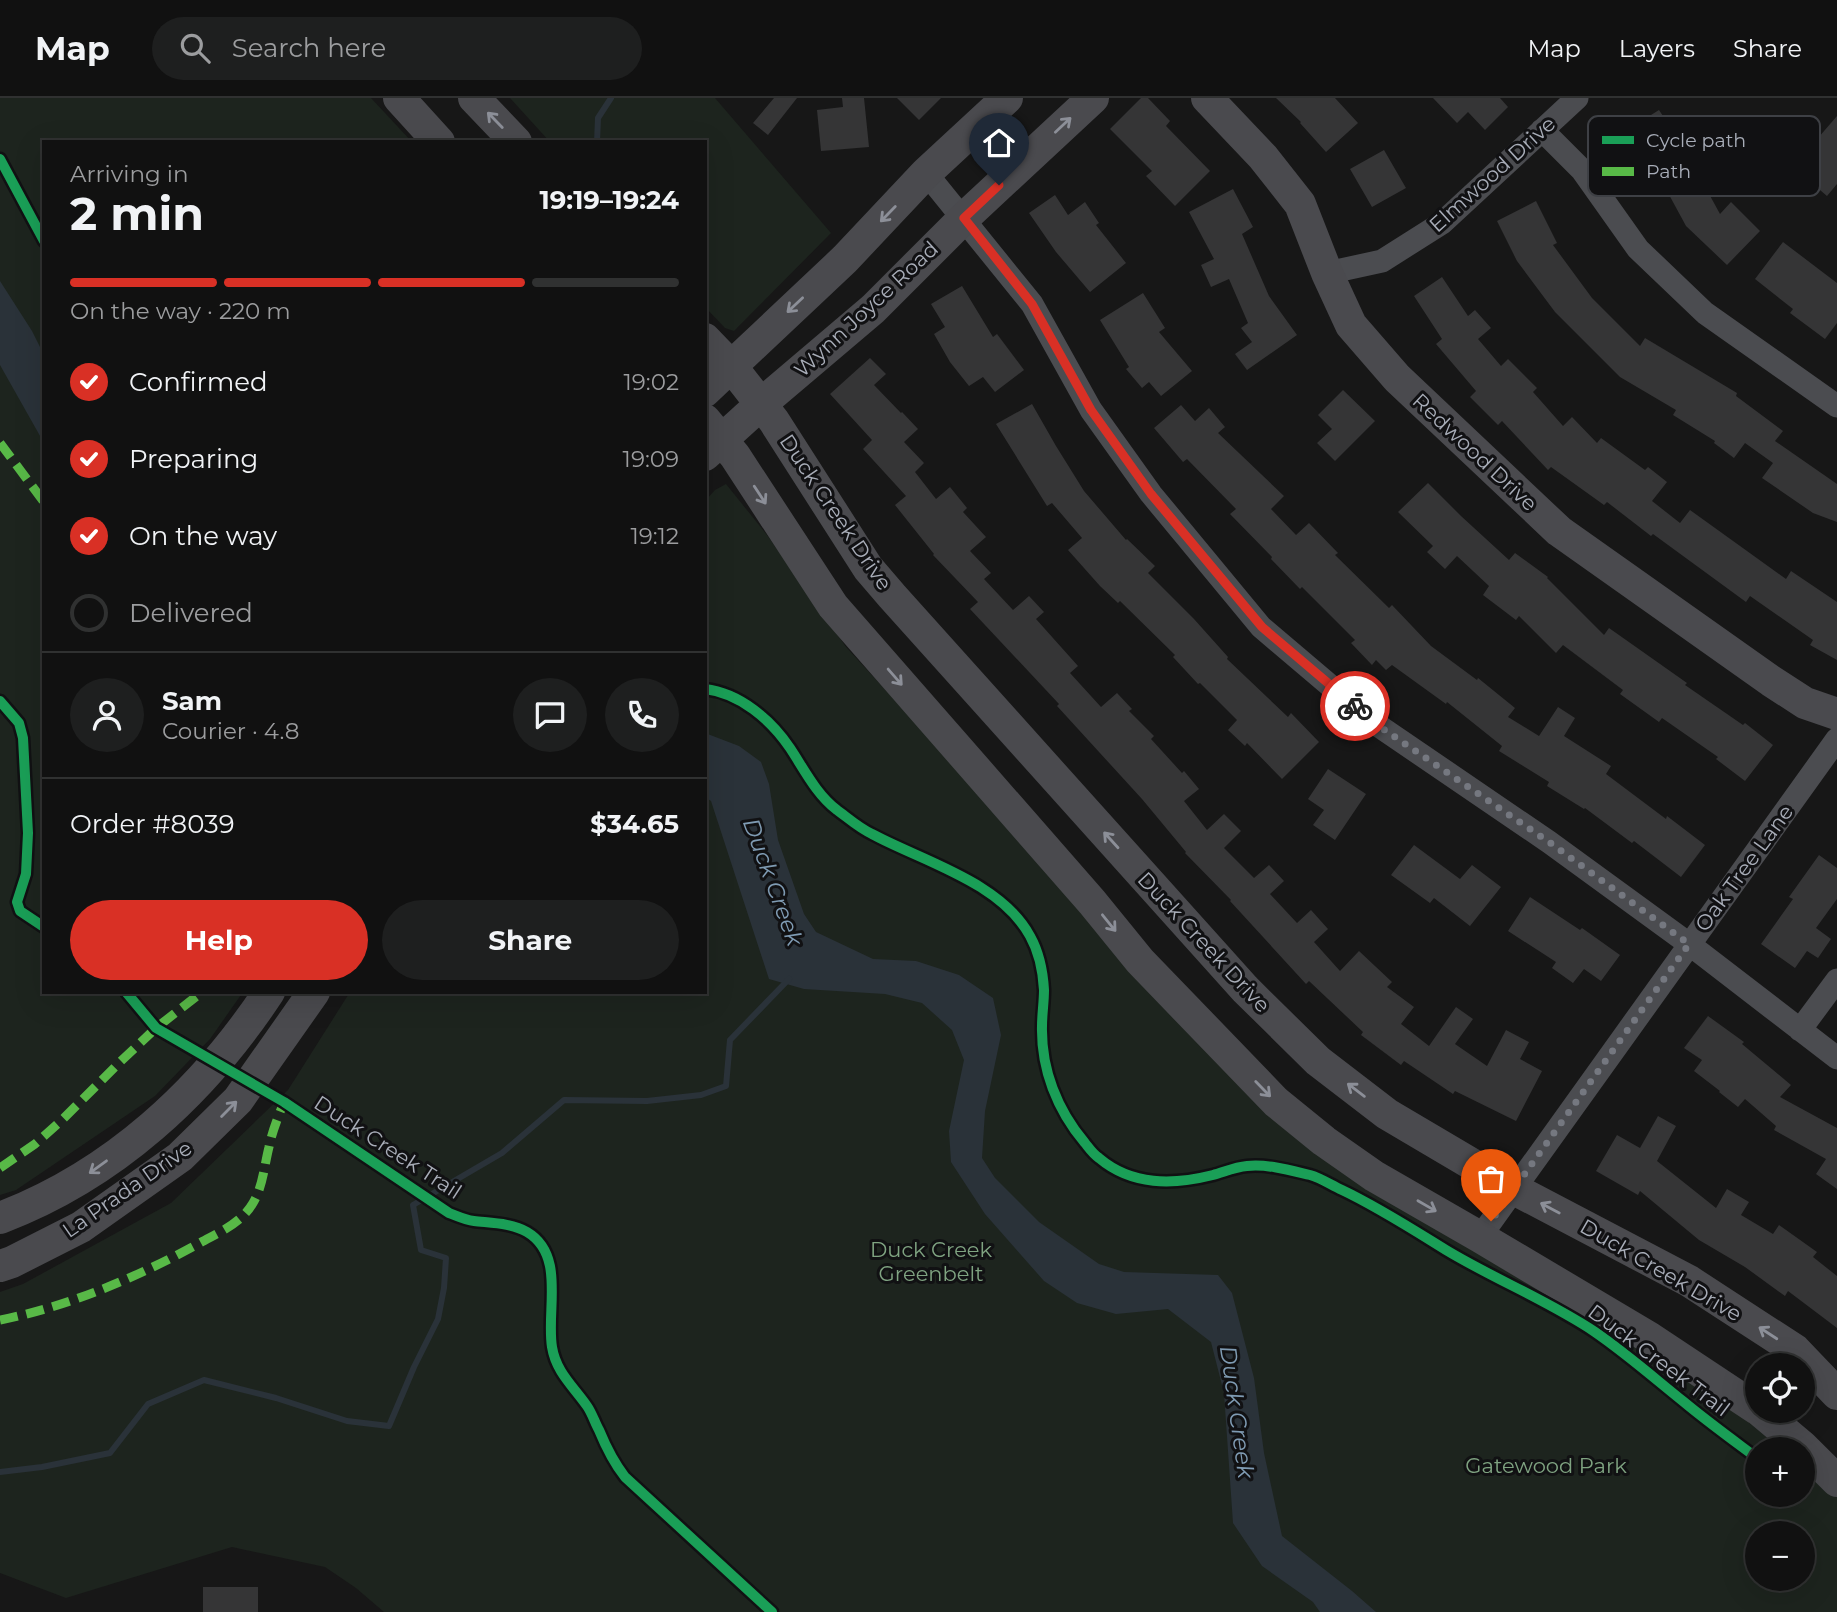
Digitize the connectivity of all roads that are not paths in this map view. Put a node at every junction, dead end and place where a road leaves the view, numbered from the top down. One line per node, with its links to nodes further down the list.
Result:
1 (399, 98): 8 (main road)
2 (474, 98): 9 (main road, one-way to 2)
3 (1007, 98): 10 (main road)
4 (1093, 98): 13 (main road, Wynn Joyce Road, one-way to 4)
5 (1207, 98): 14 (main road, Redwood Drive)
6 (1577, 98): 7 (street, Elmwood Drive)
7 (1542, 130): 11 (street); 14 (street, Elmwood Drive)
8 (437, 140)
9 (514, 140)
10 (926, 173): 13 (street); 16 (main road, one-way to 16)
11 (1588, 177)
12 (1601, 196): 19 (street)
13 (964, 218): 18 (main road, Wynn Joyce Road); 23 (street)
14 (1327, 272): 21 (main road, Redwood Drive)
15 (707, 341): 16 (main road, Duck Creek Drive)
16 (731, 366): 17 (main road); 18 (main road, Duck Creek Drive)
17 (707, 389)
18 (761, 404): 20 (main road); 29 (main road, Duck Creek Drive, one-way to 18)
19 (1837, 406)
20 (710, 438): 31 (main road, one-way to 31)
21 (1837, 714)
22 (1837, 739): 23 (street, Oak Tree Lane)
23 (1689, 944): 27 (street); 29 (street, Oak Tree Lane)
24 (1837, 980): 27 (street)
25 (268, 994): 30 (main road, La Prada Drive, one-way to 30)
26 (313, 994): 32 (main road, La Prada Drive, one-way to 26)
27 (1800, 1030): 28 (street)
28 (1837, 1058)
29 (1514, 1189): 31 (street, Oak Tree Lane); 33 (main road, Duck Creek Drive, one-way to 29)
30 (0, 1218)
31 (1480, 1237): 34 (main road)
32 (0, 1266)
33 (1837, 1394)
34 (1745, 1401)
35 (1774, 1423): 36 (main road)
36 (1837, 1480)

